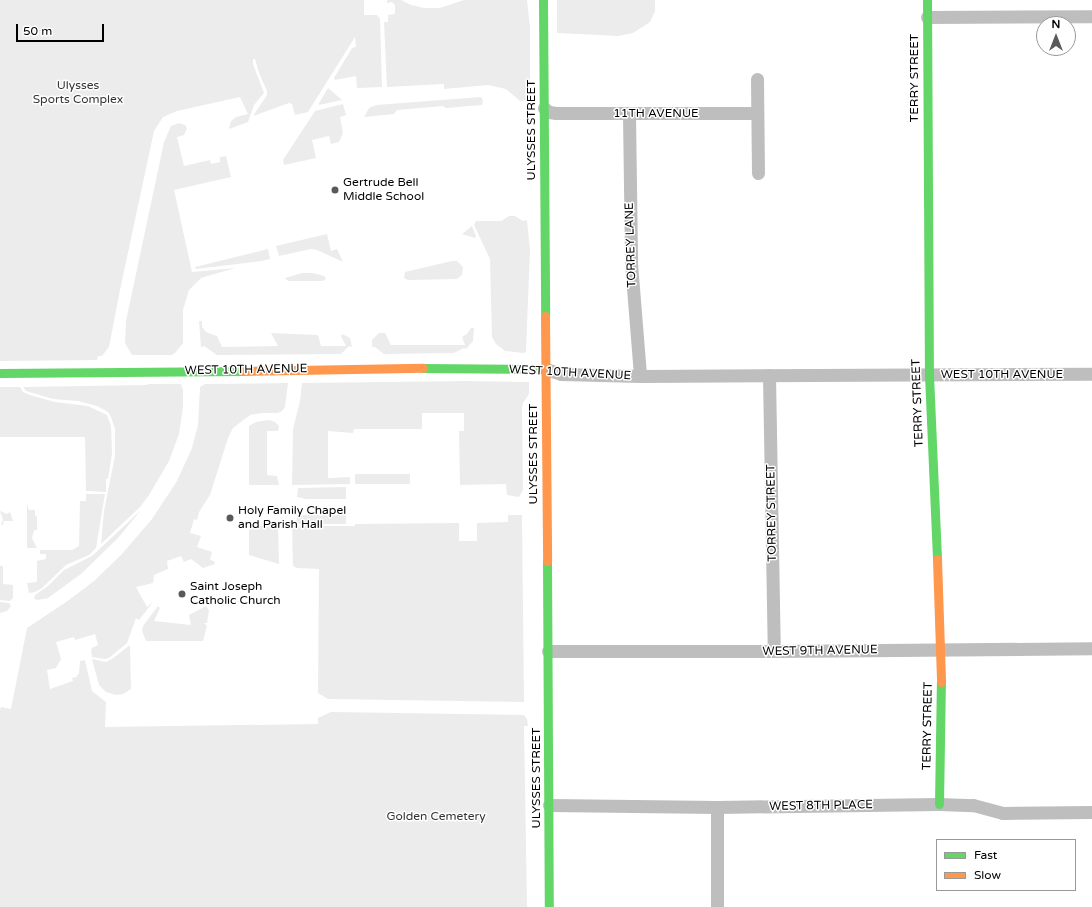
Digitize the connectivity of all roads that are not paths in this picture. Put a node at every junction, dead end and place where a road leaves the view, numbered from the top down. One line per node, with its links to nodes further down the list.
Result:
1 (543, 0): 6 (street, ULYSSES STREET)
2 (927, 0): 4 (street, TERRY STREET)
3 (1092, 16): 4 (street)
4 (927, 17): 13 (street, TERRY STREET)
5 (757, 79): 7 (street)
6 (550, 111): 8 (street, 11TH AVENUE); 10 (street, ULYSSES STREET)
7 (757, 113): 8 (street, 11TH AVENUE); 9 (street)
8 (629, 114): 14 (street, TORREY LANE)
9 (758, 173)
10 (546, 369): 11 (street, WEST 10TH AVENUE); 14 (street, WEST 10TH AVENUE); 18 (street, ULYSSES STREET)
11 (0, 373)
12 (1092, 374): 13 (street, WEST 10TH AVENUE)
13 (929, 375): 15 (street, WEST 10TH AVENUE); 17 (street, TERRY STREET)
14 (640, 376): 15 (street, WEST 10TH AVENUE)
15 (769, 376): 19 (street, TORREY STREET)
16 (1092, 648): 17 (street, WEST 9TH AVENUE)
17 (941, 649): 19 (street, WEST 9TH AVENUE); 20 (street, TERRY STREET)
18 (548, 652): 19 (street, WEST 9TH AVENUE); 21 (street, ULYSSES STREET)
19 (774, 652)
20 (939, 804): 22 (street, WEST 8TH PLACE); 23 (street, WEST 8TH PLACE)
21 (549, 805): 22 (street, WEST 8TH PLACE); 24 (street, ULYSSES STREET)
22 (717, 807): 25 (street)
23 (1092, 812)
24 (549, 907)
25 (718, 907)

